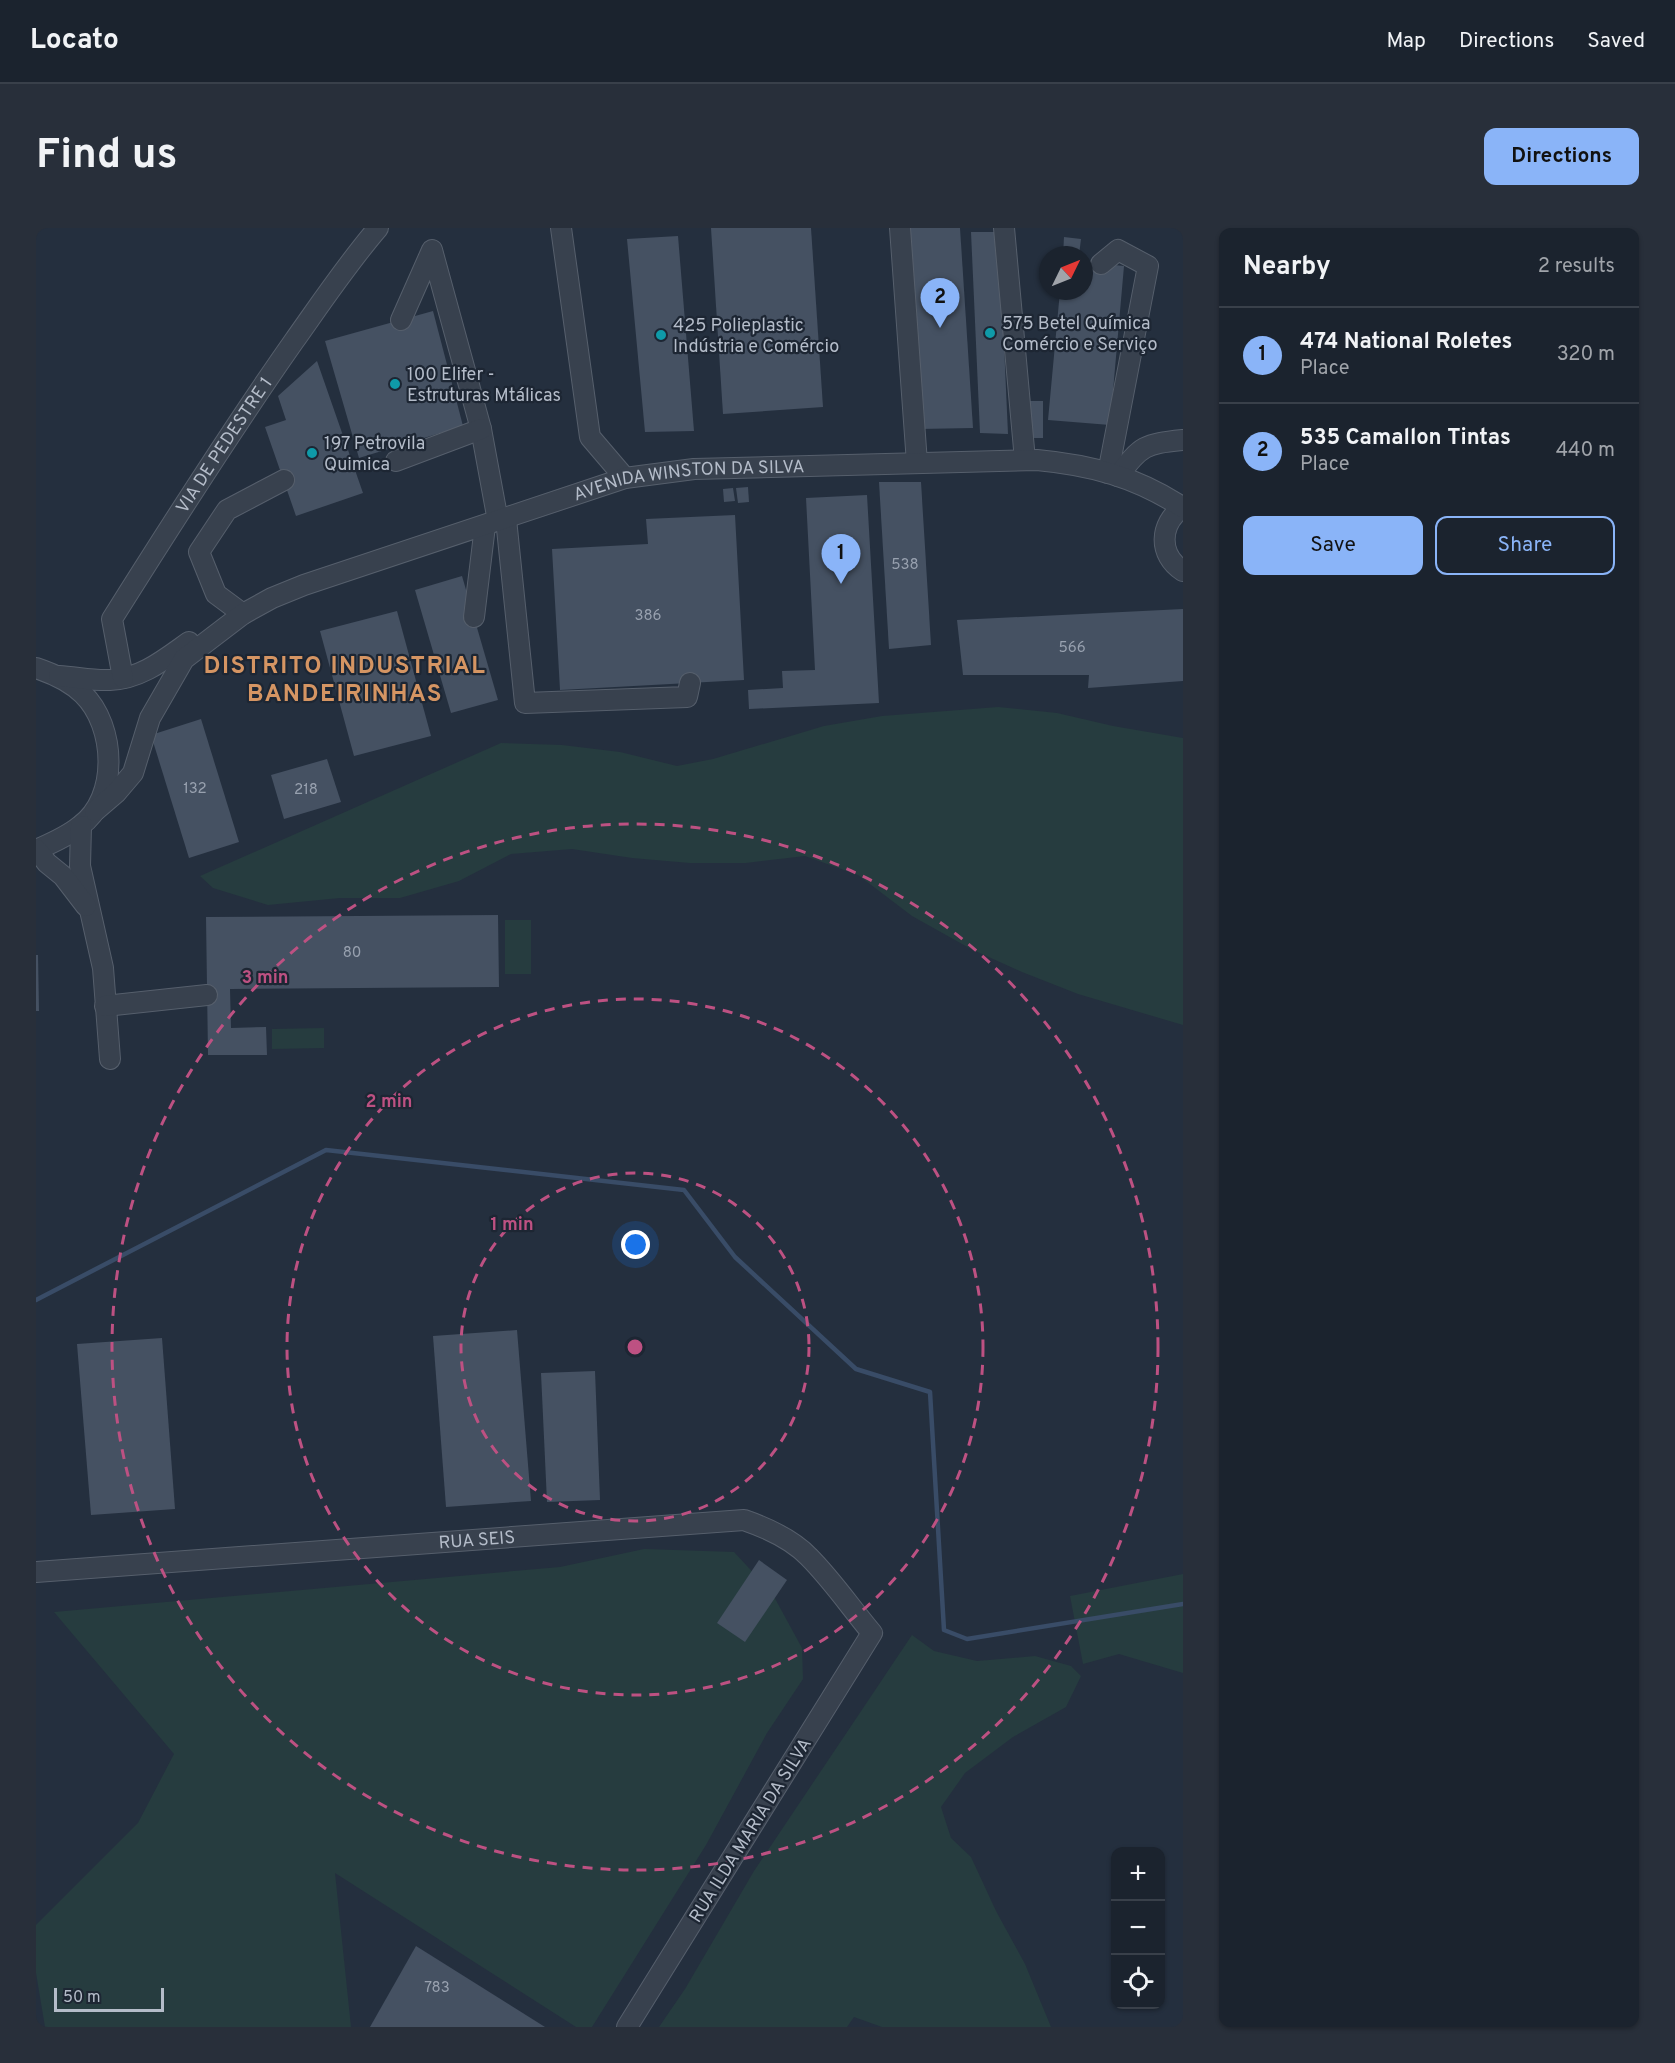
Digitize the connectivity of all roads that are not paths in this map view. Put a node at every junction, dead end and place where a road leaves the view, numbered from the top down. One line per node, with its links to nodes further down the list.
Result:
1 (378, 228): 23 (street, VIA DE PEDESTRE 1)
2 (561, 228): 13 (street)
3 (900, 228): 11 (street)
4 (1004, 228): 9 (street)
5 (1101, 264): 12 (street)
6 (401, 320): 7 (street)
7 (481, 429): 10 (street); 16 (street)
8 (1183, 440): 12 (street)
9 (1025, 460): 11 (street, AVENIDA WINSTON DA SILVA); 12 (street, AVENIDA WINSTON DA SILVA)
10 (396, 461)
11 (917, 463): 13 (street, AVENIDA WINSTON DA SILVA)
12 (1113, 474): 15 (street, AVENIDA WINSTON DA SILVA)
13 (625, 478): 16 (street, AVENIDA WINSTON DA SILVA)
14 (284, 480): 18 (street)
15 (1182, 507): 17 (street, AVENIDA WINSTON DA SILVA)
16 (496, 522): 18 (street, AVENIDA WINSTON DA SILVA); 19 (street); 24 (street)
17 (1183, 571)
18 (243, 614): 20 (street, AVENIDA WINSTON DA SILVA)
19 (474, 617)
20 (214, 634): 23 (street); 25 (street)
21 (36, 668): 22 (street)
22 (59, 676): 23 (street); 25 (street)
23 (123, 678)
24 (690, 683)
25 (94, 811): 26 (street)
26 (81, 826): 27 (street); 28 (street)
27 (37, 850): 28 (street)
28 (92, 913): 30 (street)
29 (207, 995): 30 (street)
30 (105, 1006): 31 (street)
31 (110, 1059)
32 (36, 1572): 33 (street, RUA SEIS)
33 (872, 1633): 34 (street, RUA ILDA MARIA DA SILVA)
34 (627, 2027)

